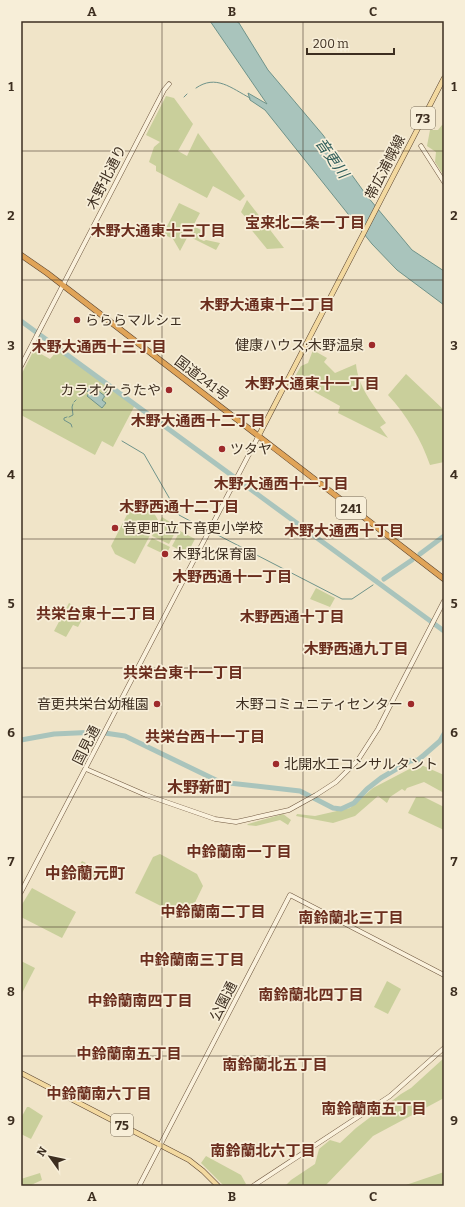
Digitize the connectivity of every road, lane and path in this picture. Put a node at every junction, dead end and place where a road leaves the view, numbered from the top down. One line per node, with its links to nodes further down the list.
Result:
1 (444, 78): 8 (main road, 帯広浦幌線 / 73)
2 (169, 84): 6 (street, 木野北通り)
3 (421, 146): 4 (street)
4 (444, 182)
5 (21, 255): 6 (highway, 国道241号 / 241)
6 (63, 285): 7 (street, 木野北通り); 8 (highway, 国道241号 / 241)
7 (21, 366)
8 (258, 436): 9 (highway, 国道241号 / 241); 11 (street, 国見通)
9 (444, 579)
10 (444, 601): 11 (street)
11 (86, 769): 12 (street, 国見通)
12 (21, 892)
13 (444, 975): 16 (street, 公園通)
14 (444, 1048): 19 (street)
15 (21, 1073): 16 (main road, 75)
16 (160, 1145): 17 (street, 公園通); 18 (main road, 75)
17 (139, 1186)
18 (218, 1186)
19 (253, 1186)

